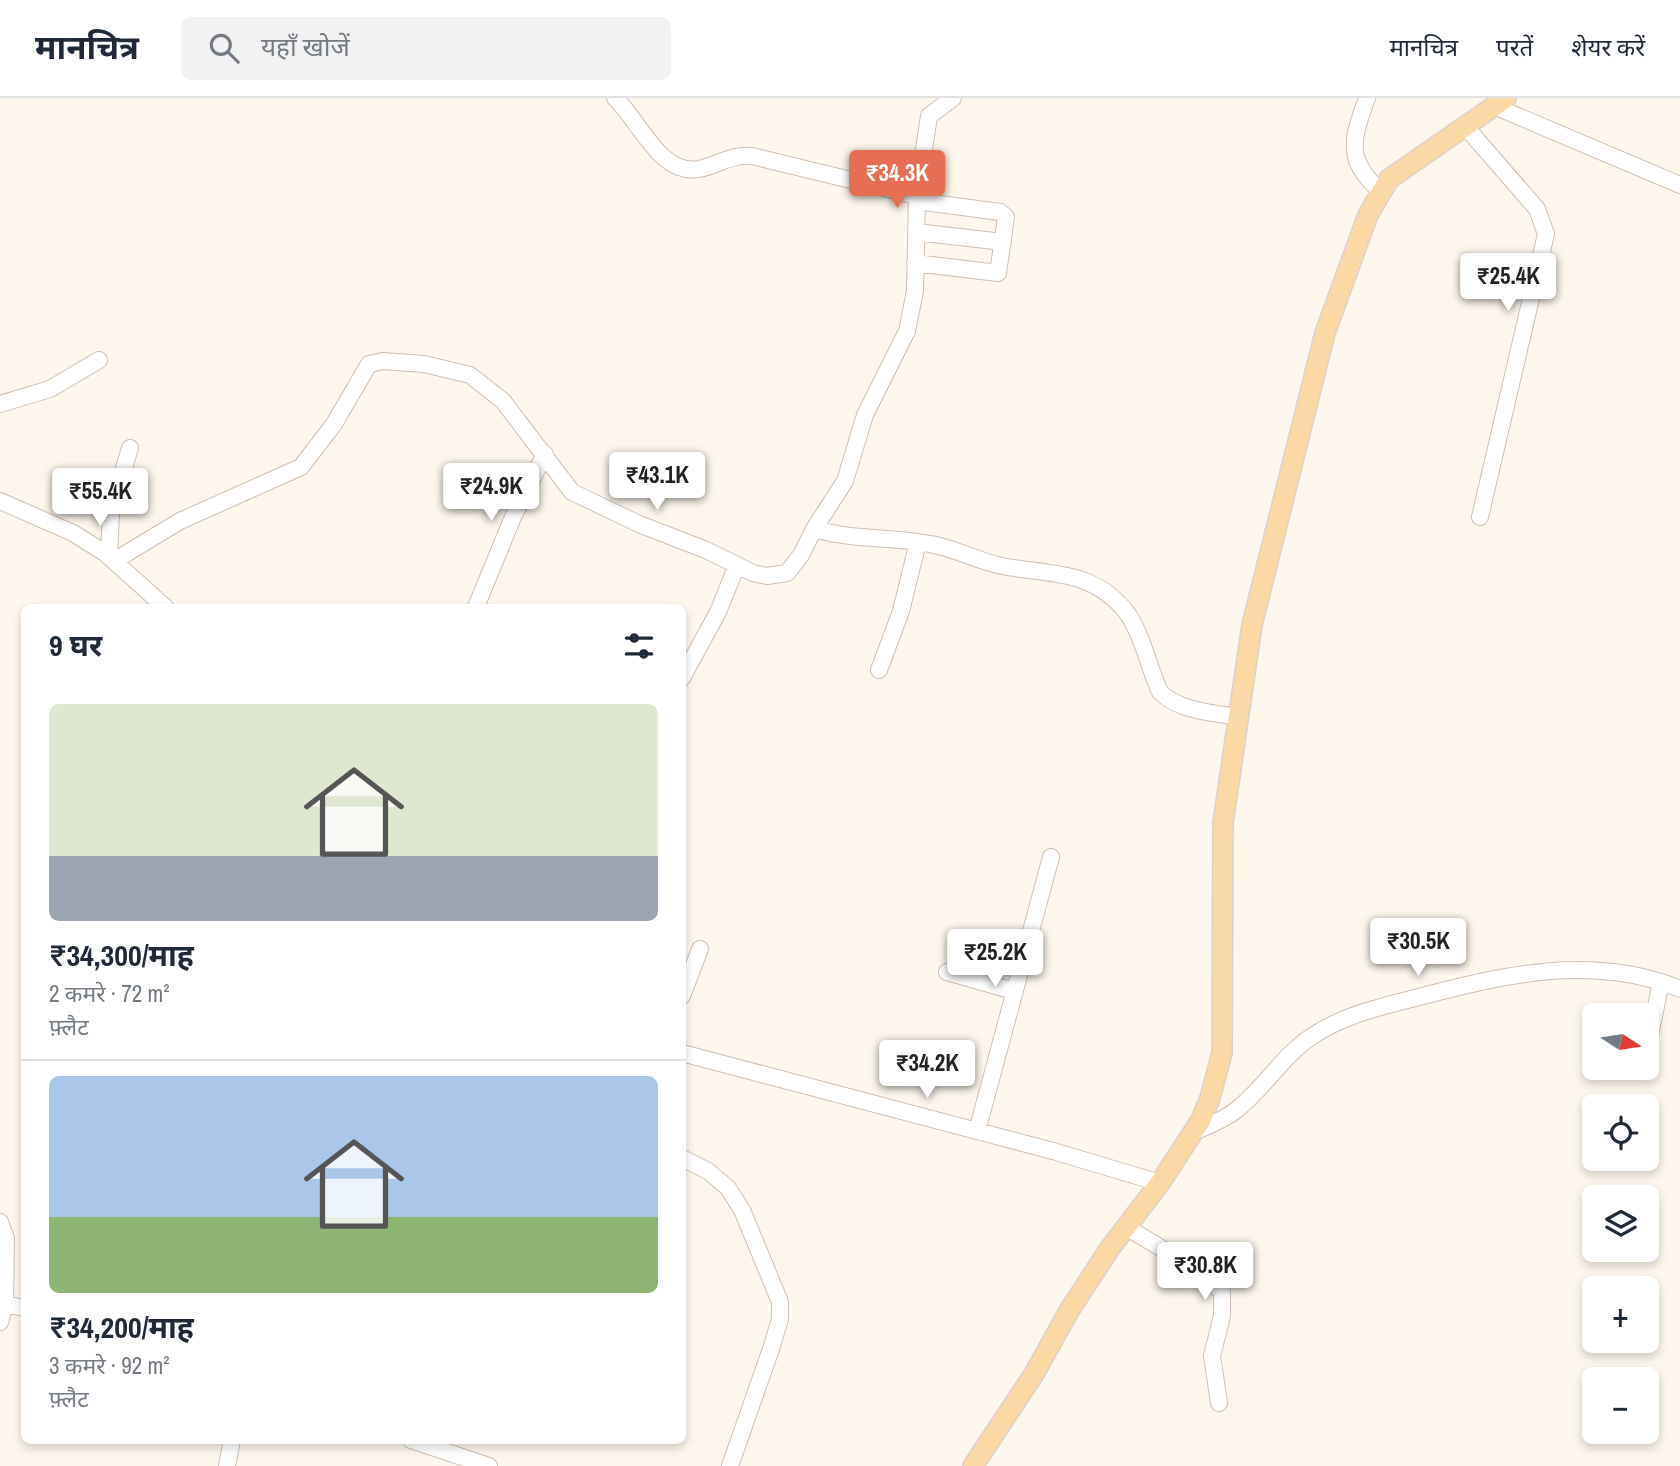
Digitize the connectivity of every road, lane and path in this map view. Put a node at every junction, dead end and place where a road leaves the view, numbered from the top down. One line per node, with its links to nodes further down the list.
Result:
1 (615, 98): 8 (street)
2 (953, 98): 8 (street)
3 (1367, 98): 7 (street)
4 (1500, 102): 5 (main road); 6 (street)
5 (1464, 125): 7 (main road); 17 (street)
6 (1680, 185)
7 (1380, 191): 26 (main road)
8 (917, 199): 9 (street); 10 (street)
9 (916, 232): 10 (street); 11 (street)
10 (1003, 242): 11 (street)
11 (915, 263): 18 (street)
12 (99, 360): 13 (street)
13 (0, 404)
14 (130, 448): 20 (street)
15 (545, 454): 20 (street); 21 (street); 23 (street)
16 (0, 502): 20 (street)
17 (1480, 517)
18 (814, 529): 19 (street); 21 (street)
19 (918, 542): 24 (street); 26 (street)
20 (112, 559): 22 (street)
21 (737, 565): 25 (street)
22 (162, 604)
23 (477, 604)
24 (879, 670)
25 (686, 671)
26 (1239, 717): 37 (main road)
27 (1051, 857): 33 (street)
28 (700, 949): 31 (street)
29 (947, 972): 33 (street)
30 (1661, 982): 32 (street); 34 (street); 37 (street)
31 (686, 986)
32 (1680, 989)
33 (1014, 991): 36 (street)
34 (1657, 1003)
35 (686, 1054): 36 (street)
36 (977, 1131): 39 (street)
37 (1192, 1133): 39 (main road)
38 (686, 1160): 50 (street)
39 (1160, 1183): 41 (main road)
40 (0, 1222): 42 (street)
41 (1126, 1227): 45 (street); 51 (main road)
42 (5, 1304): 43 (street); 44 (street)
43 (21, 1307)
44 (0, 1321)
45 (1219, 1403)
46 (231, 1444): 48 (street)
47 (432, 1444): 49 (street)
48 (227, 1466)
49 (489, 1466)
50 (730, 1466)
51 (973, 1466)

